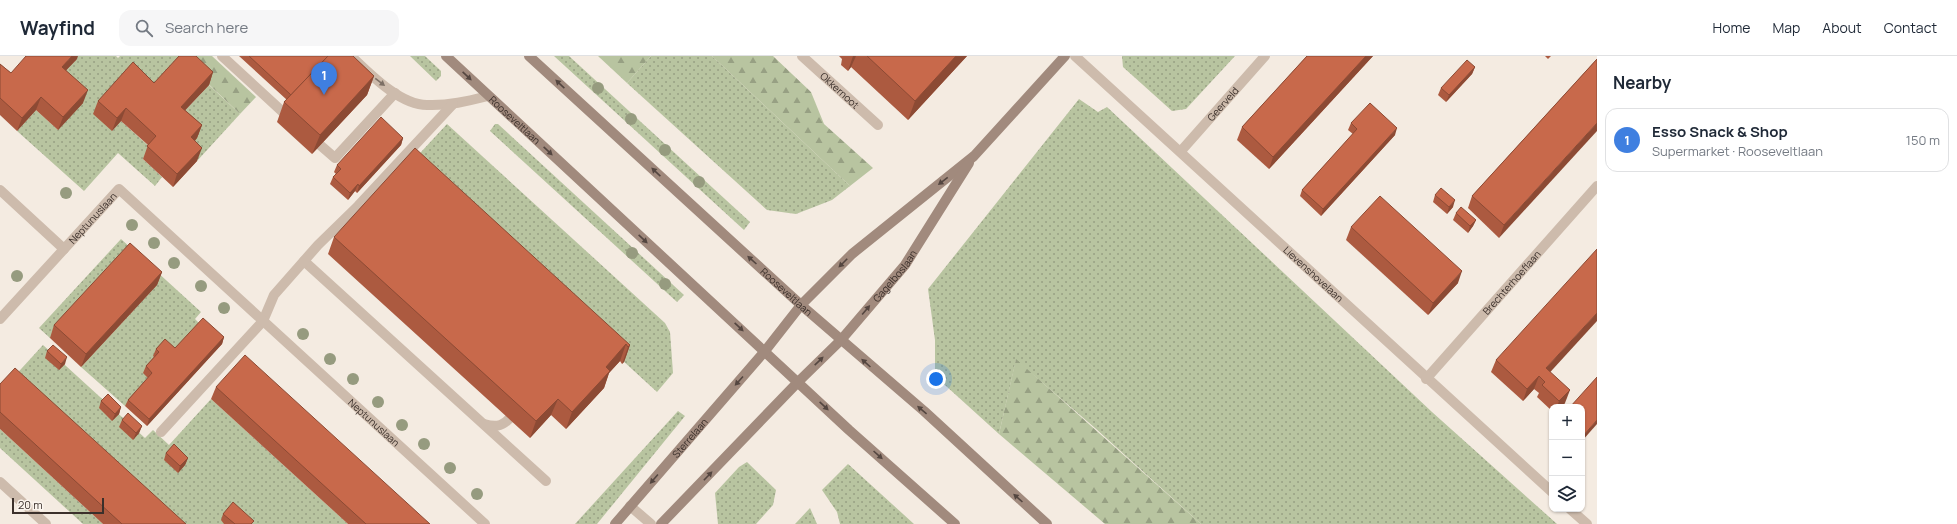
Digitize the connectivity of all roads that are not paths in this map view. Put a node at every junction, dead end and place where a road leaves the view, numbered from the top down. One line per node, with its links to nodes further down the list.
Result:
1 (222, 56): 12 (street)
2 (351, 56): 9 (street, one-way to 9)
3 (446, 56): 10 (main road, Rooseveltlaan, one-way to 10)
4 (529, 56): 21 (main road, Rooseveltlaan, one-way to 4)
5 (802, 56): 13 (street, Okkernoot)
6 (1065, 56): 16 (main road, Gagelboslaan)
7 (1075, 56): 15 (street, Lievenshovelaan)
8 (1265, 56): 15 (street, Geerveld)
9 (395, 93): 11 (street); 14 (street)
10 (488, 96): 11 (street); 25 (main road, Rooseveltlaan, one-way to 25)
11 (453, 104): 20 (street)
12 (285, 114)
13 (878, 125)
14 (320, 146)
15 (1181, 151): 26 (street, Lievenshovelaan)
16 (974, 156): 21 (main road, Gagelboslaan, one-way to 21); 24 (main road, Gagelboslaan, one-way to 16)
17 (1597, 186): 26 (street, Brechterhoeflaan)
18 (0, 190): 19 (street)
19 (64, 249): 22 (street); 23 (street, Neptunuslaan)
20 (304, 261): 23 (street); 29 (street)
21 (801, 305): 24 (main road, Rooseveltlaan); 25 (main road, Gagelboslaan)
22 (0, 319)
23 (263, 321): 30 (street); 37 (street, Neptunuslaan)
24 (841, 340): 27 (main road, Gagelboslaan, one-way to 24); 42 (main road, Rooseveltlaan, one-way to 24)
25 (765, 352): 27 (main road, Rooseveltlaan); 34 (main road, Sterrelaan, one-way to 34)
26 (1426, 379): 33 (street, Lievenshovelaan)
27 (798, 382): 40 (main road, one-way to 27); 41 (main road, Rooseveltlaan, one-way to 41)
28 (509, 419): 29 (street)
29 (482, 423): 31 (street)
30 (161, 432)
31 (546, 481)
32 (0, 482): 36 (street)
33 (1549, 489)
34 (630, 506): 38 (main road, Sterrelaan); 39 (street)
35 (1573, 512): 43 (street)
36 (46, 524)
37 (485, 524)
38 (615, 524)
39 (651, 524)
40 (661, 524)
41 (956, 524)
42 (1047, 524)
43 (1587, 524)

